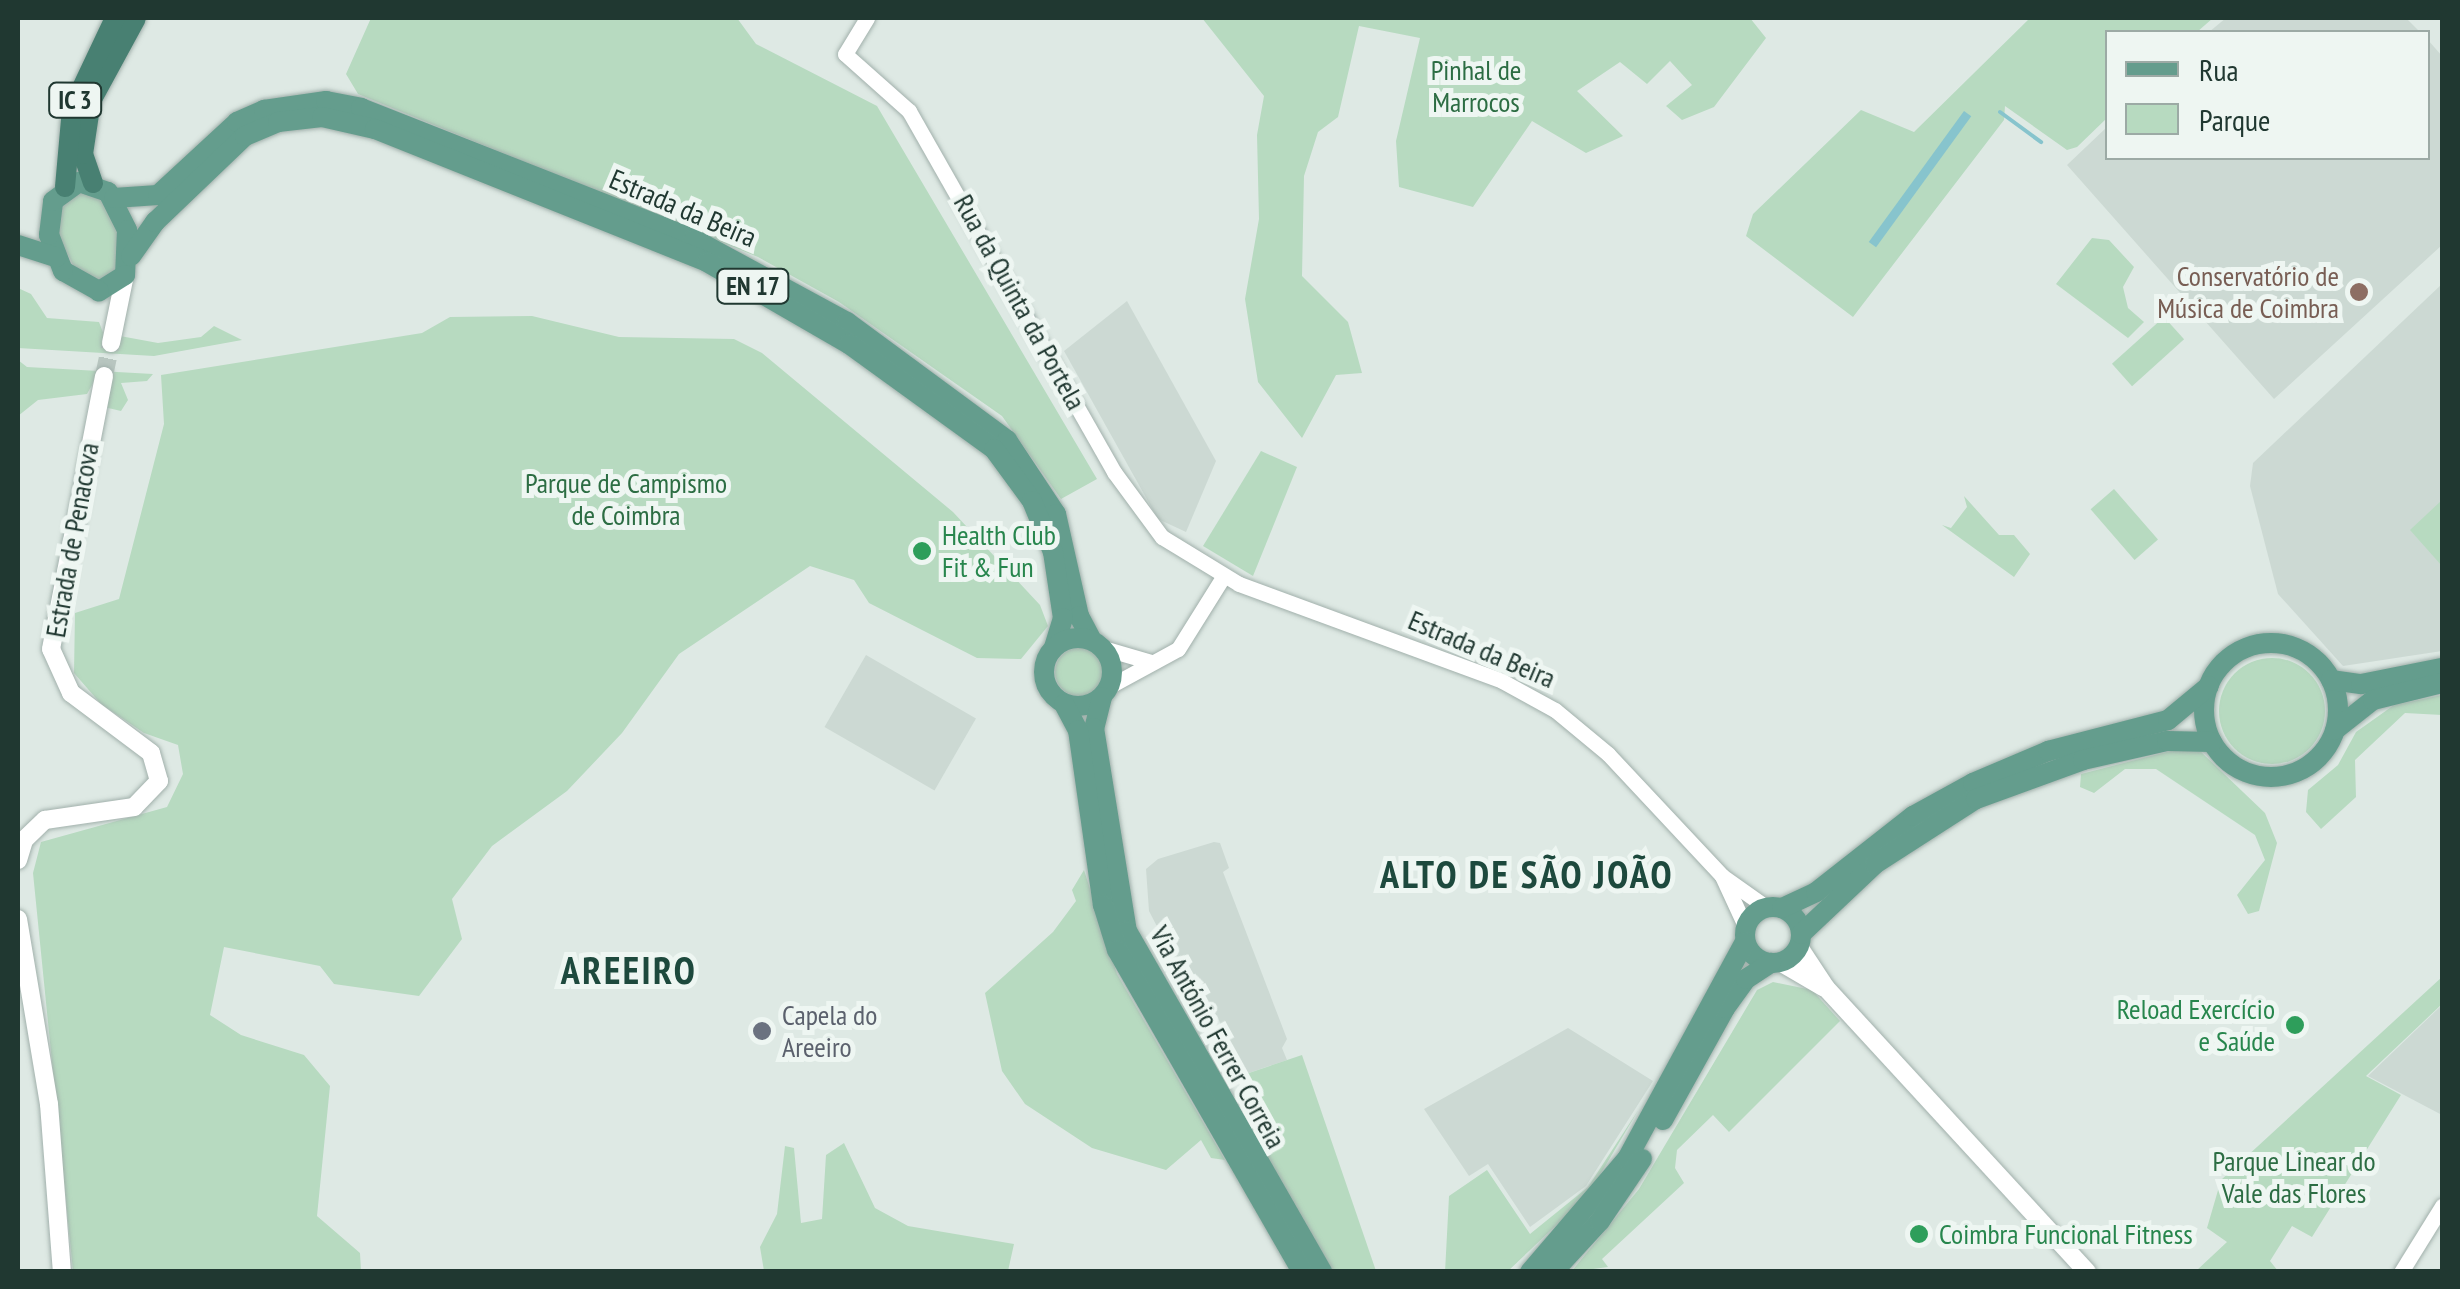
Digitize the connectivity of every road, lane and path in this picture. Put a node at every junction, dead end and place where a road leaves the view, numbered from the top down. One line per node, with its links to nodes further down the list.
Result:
1 (115, 18): 5 (highway, IC 3)
2 (136, 18): 4 (highway, IC 3)
3 (867, 18): 16 (street, Rua da Quinta da Portela)
4 (92, 183): 5 (main road); 6 (main road)
5 (65, 187): 7 (main road)
6 (114, 198): 11 (main road); 17 (main road, Estrada da Beira / EN 17)
7 (47, 222): 8 (main road); 10 (main road)
8 (18, 232)
9 (18, 244): 10 (main road)
10 (56, 257): 12 (main road)
11 (128, 265): 12 (main road); 13 (main road); 18 (main road, Estrada da Beira / EN 17)
12 (86, 288): 13 (main road)
13 (112, 320): 14 (main road)
14 (111, 343)
15 (104, 376): 28 (main road, Estrada de Penacova)
16 (1223, 577): 19 (street); 29 (street, Estrada da Beira)
17 (1097, 644): 18 (main road); 19 (street); 24 (main road)
18 (1054, 647): 25 (main road)
19 (1151, 662): 24 (street)
20 (2442, 668): 21 (main road)
21 (2331, 680): 23 (main road); 26 (main road)
22 (2442, 684): 26 (main road)
23 (2209, 686): 27 (main road); 30 (main road)
24 (1106, 691): 25 (main road); 39 (main road, Via António Ferrer Correia)
25 (1064, 704): 38 (main road, Via António Ferrer Correia)
26 (2335, 730): 27 (main road)
27 (2212, 742): 33 (main road)
28 (18, 860)
29 (1722, 876): 30 (street); 32 (street)
30 (1774, 908): 32 (main road); 33 (main road)
31 (18, 920): 37 (main road)
32 (1745, 934): 34 (main road); 40 (main road)
33 (1800, 941): 34 (main road); 35 (main road)
34 (1775, 963): 35 (main road); 41 (main road)
35 (1826, 988): 42 (main road)
36 (2442, 1206): 43 (street)
37 (62, 1272)
38 (1302, 1272)
39 (1322, 1272)
40 (1530, 1272)
41 (1552, 1272)
42 (2087, 1272)
43 (2401, 1272)

